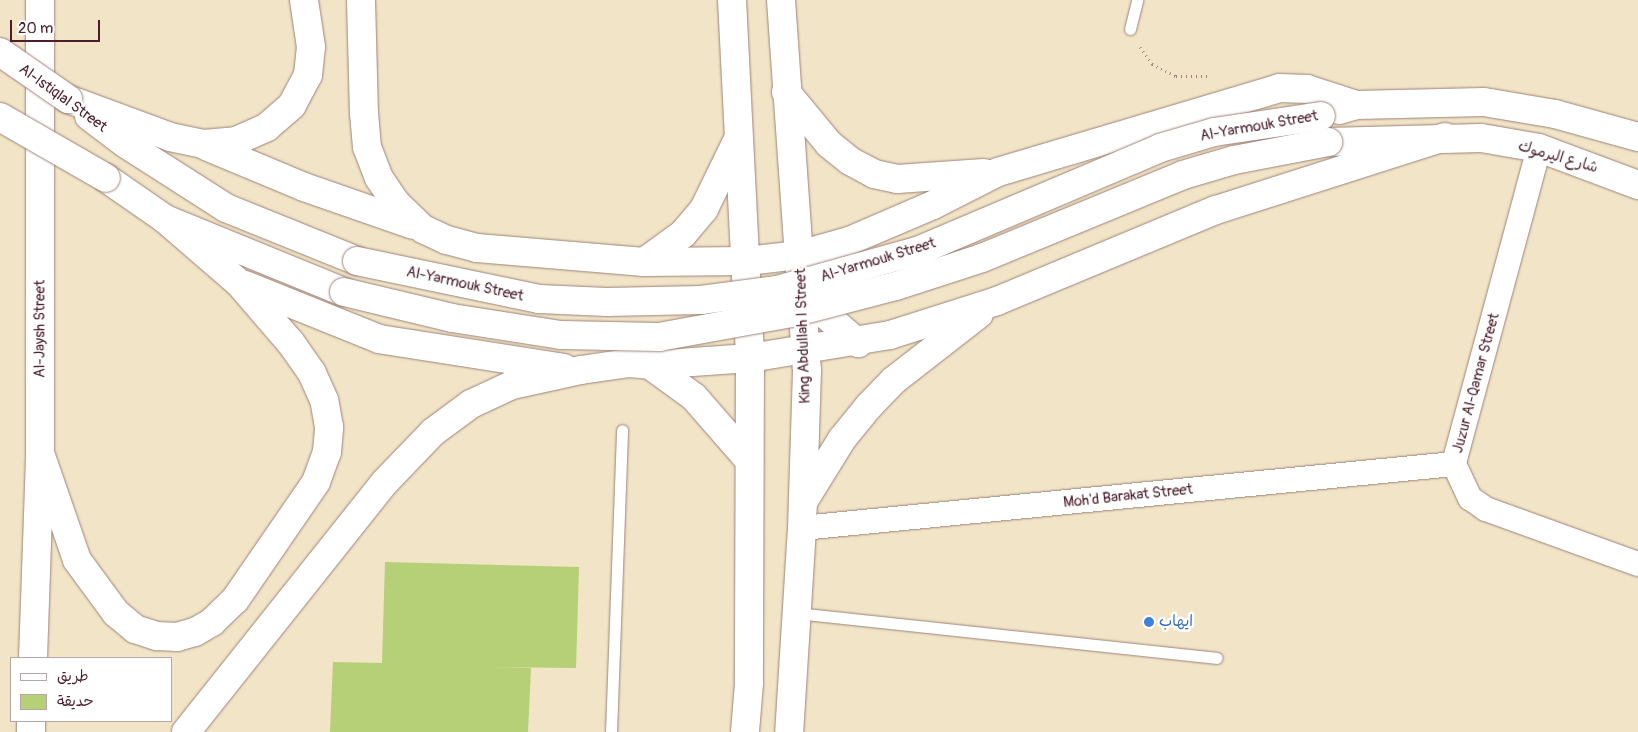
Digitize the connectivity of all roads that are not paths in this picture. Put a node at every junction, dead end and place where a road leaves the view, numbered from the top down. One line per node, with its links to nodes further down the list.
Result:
1 (40, 0): 9 (main road, Al-Jaysh Street)
2 (58, 0): 9 (main road)
3 (361, 0): 25 (main road)
4 (732, 0): 17 (main road)
5 (781, 0): 11 (main road, King Abdullah I Street)
6 (1137, 0): 8 (lane)
7 (306, 7): 20 (main road)
8 (1130, 29)
9 (40, 38): 38 (main road, Al-Jaysh Street)
10 (0, 52): 12 (main road, Al-Istiqlal Street, bridge)
11 (786, 92): 22 (main road); 27 (main road, King Abdullah I Street)
12 (68, 99): 19 (main road, Al-Istiqlal Street); 20 (main road)
13 (1356, 105): 16 (main road, Al-Yarmouk Street); 19 (main road, Al-Yarmouk Street, bridge); 22 (main road)
14 (0, 117): 24 (main road, Al-Yarmouk Street, bridge)
15 (1445, 137): 18 (main road, شارع اليرموك); 21 (main road, شارع اليرموك); 31 (main road)
16 (1638, 137)
17 (738, 141): 28 (main road); 29 (main road)
18 (1328, 142): 24 (main road, Al-Yarmouk Street, bridge)
19 (126, 144)
20 (203, 144): 25 (main road)
21 (1539, 148): 23 (main road, شارع اليرموك); 40 (street, Juzur Al-Qamar Street)
22 (998, 172): 26 (main road)
23 (1638, 185)
24 (164, 219): 30 (main road)
25 (423, 229): 29 (main road)
26 (849, 242): 27 (main road); 32 (main road)
27 (799, 255): 28 (main road); 33 (main road, King Abdullah I Street)
28 (747, 261): 29 (main road); 34 (main road)
29 (644, 262)
30 (239, 283): 36 (main road); 38 (main road)
31 (996, 301): 32 (main road); 41 (main road)
32 (858, 343): 33 (main road)
33 (806, 352): 34 (main road); 41 (main road, King Abdullah I Street)
34 (750, 358): 35 (main road); 39 (main road)
35 (650, 365): 36 (main road); 39 (main road)
36 (581, 370): 46 (main road)
37 (622, 430): 47 (lane)
38 (40, 453): 44 (main road, Al-Jaysh Street)
39 (748, 458): 48 (main road)
40 (1454, 464): 41 (street, Moh'd Barakat Street); 42 (street, Juzur Al-Qamar Street)
41 (802, 515): 43 (main road, King Abdullah I Street)
42 (1638, 564)
43 (797, 613): 45 (lane); 49 (main road, King Abdullah I Street)
44 (33, 657)
45 (1217, 658)
46 (186, 732)
47 (611, 732)
48 (745, 732)
49 (789, 732)

